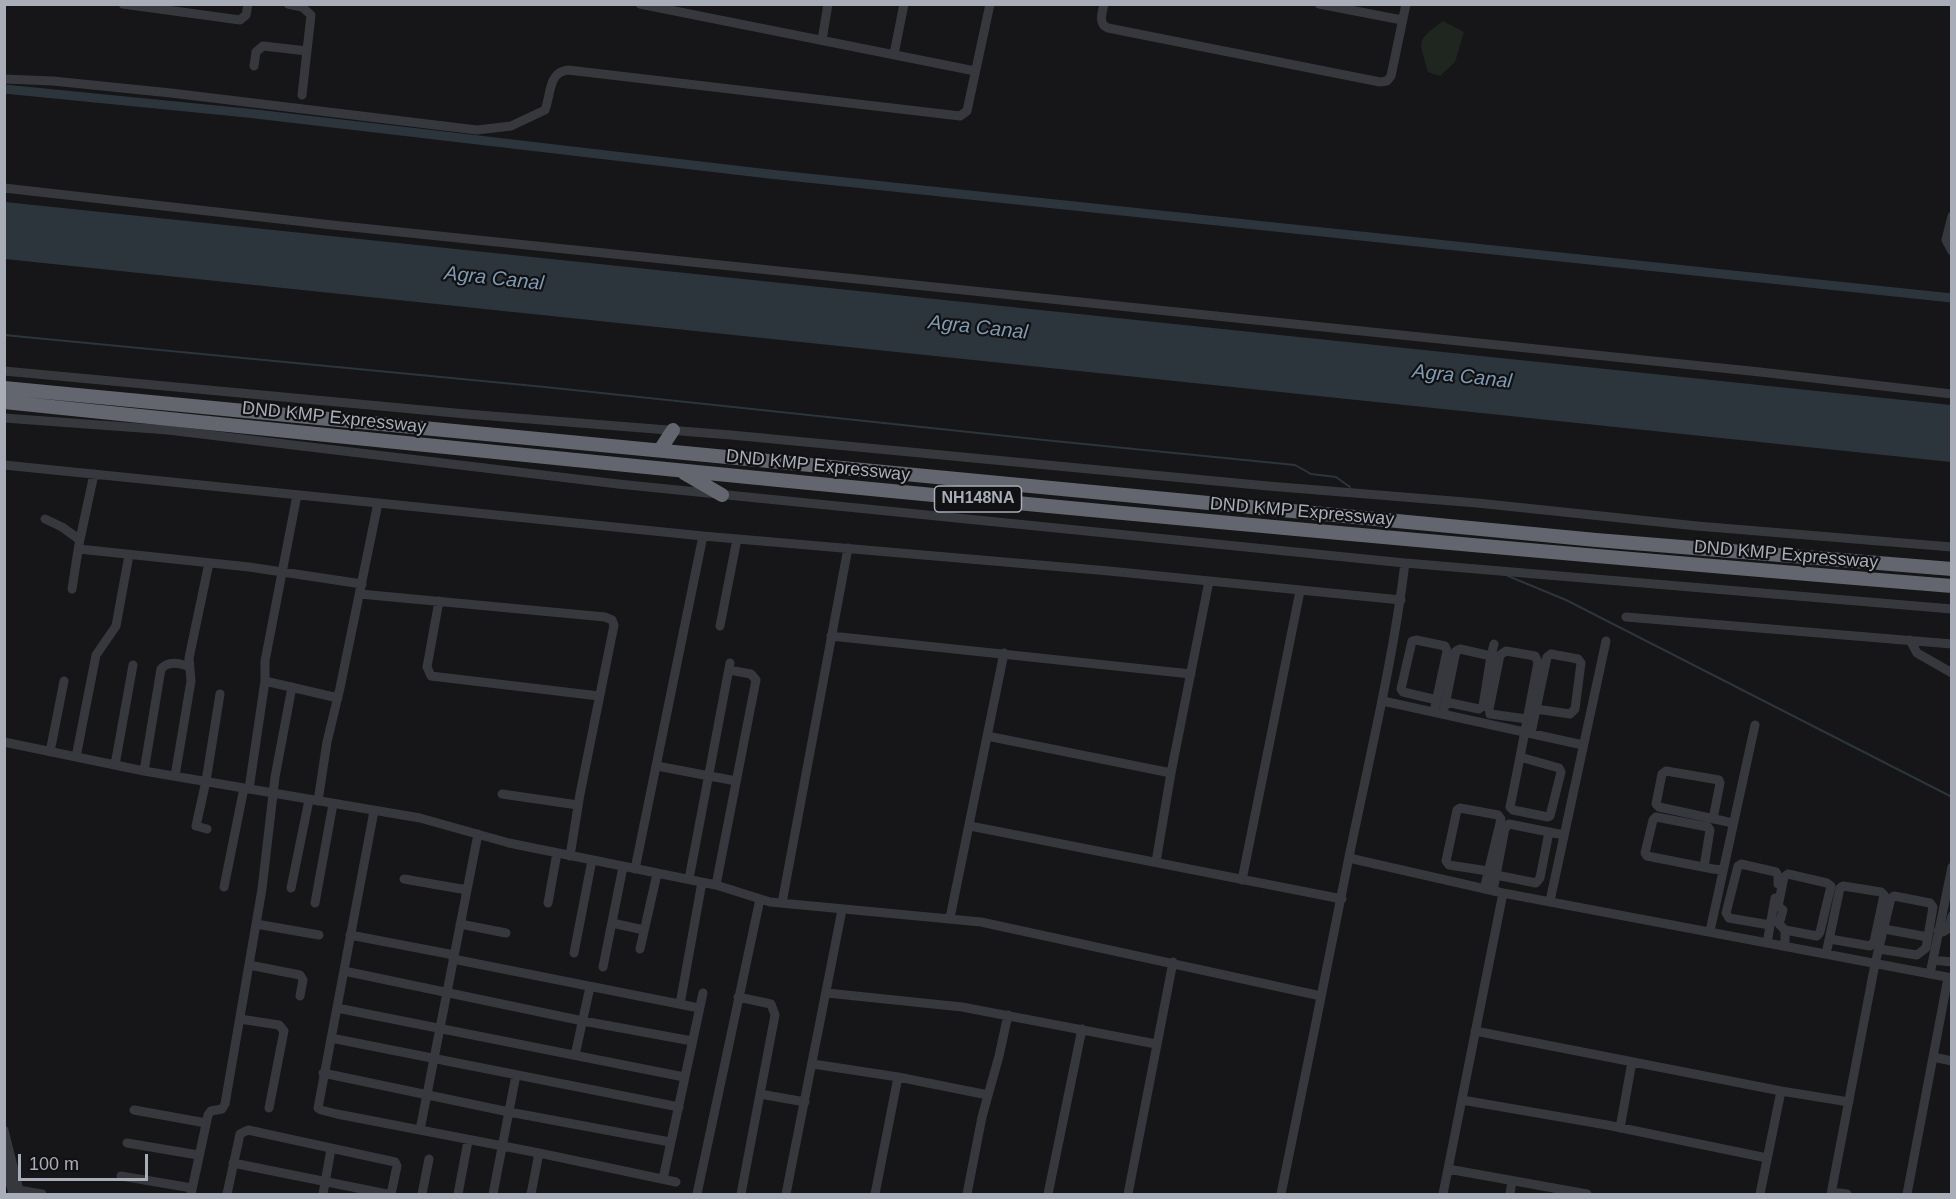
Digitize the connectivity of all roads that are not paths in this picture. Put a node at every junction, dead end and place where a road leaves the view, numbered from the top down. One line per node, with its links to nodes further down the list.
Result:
1 (248, 4): 10 (street)
2 (288, 4): 13 (street)
3 (640, 4): 12 (street)
4 (828, 4): 12 (street)
5 (904, 4): 14 (street)
6 (990, 4): 16 (street)
7 (1104, 4): 11 (street)
8 (1319, 4): 11 (street)
9 (1406, 4): 11 (street)
10 (124, 5)
11 (1402, 20)
12 (822, 40): 14 (street)
13 (307, 51): 15 (street); 18 (street)
14 (894, 54): 16 (street)
15 (254, 66)
16 (975, 70): 17 (street)
17 (4, 78)
18 (302, 95)
19 (4, 188): 24 (street)
20 (1952, 216): 21 (street)
21 (1951, 246)
22 (4, 371): 27 (street)
23 (4, 388): 28 (highway, DND KMP Expressway / NH148NA)
24 (1952, 394)
25 (4, 402): 30 (highway, DND KMP Expressway / NH148NA)
26 (4, 418): 33 (street)
27 (673, 430): 28 (highway); 39 (street)
28 (660, 450): 44 (highway, DND KMP Expressway / NH148NA)
29 (4, 465): 31 (street)
30 (679, 470): 33 (highway); 47 (highway, DND KMP Expressway / NH148NA)
31 (94, 474): 32 (street); 38 (street)
32 (297, 495): 34 (street); 45 (street)
33 (722, 495): 43 (street)
34 (378, 503): 36 (street); 49 (street)
35 (45, 519): 38 (street)
36 (704, 536): 37 (street); 87 (street)
37 (737, 539): 40 (street); 55 (street)
38 (79, 544): 41 (street); 48 (street)
39 (1952, 547)
40 (848, 548): 46 (street); 56 (street)
41 (129, 555): 42 (street); 84 (street)
42 (209, 563): 45 (street); 64 (street)
43 (1405, 563): 51 (street); 53 (street)
44 (1952, 569)
45 (283, 572): 49 (street); 68 (street)
46 (1209, 581): 50 (street); 66 (street)
47 (1952, 586)
48 (72, 589)
49 (361, 589): 52 (street); 72 (street)
50 (1300, 591): 51 (street); 122 (street)
51 (1401, 600): 73 (street)
52 (439, 601): 71 (street); 71 (street)
53 (1952, 609)
54 (1626, 617): 57 (street)
55 (720, 626)
56 (831, 636): 61 (street); 134 (street)
57 (1910, 640): 60 (street); 65 (street)
58 (1606, 641): 82 (street)
59 (1494, 644): 62 (street)
60 (1952, 644)
61 (1004, 653): 66 (street); 80 (street)
62 (1491, 656): 74 (street); 74 (street)
63 (134, 665): 86 (street)
64 (189, 667): 88 (street); 90 (street)
65 (1952, 673)
66 (1191, 674): 89 (street)
67 (64, 681): 83 (street)
68 (265, 681): 69 (street); 94 (street)
69 (292, 687): 72 (street); 95 (street)
70 (220, 694): 92 (street)
71 (599, 696): 99 (street)
72 (338, 698): 97 (street)
73 (1383, 701): 76 (street); 110 (street)
74 (1441, 701): 74 (street); 76 (street)
75 (1536, 709): 75 (street); 79 (street)
76 (1438, 713): 79 (street)
77 (1527, 719): 77 (street); 79 (street)
78 (1755, 725): 102 (street)
79 (1528, 733): 82 (street); 85 (street)
80 (987, 736): 89 (street); 103 (street)
81 (4, 742): 83 (street)
82 (1583, 745): 107 (street)
83 (50, 752): 84 (street)
84 (76, 757): 86 (street)
85 (1520, 757): 85 (street)
86 (115, 765): 88 (street)
87 (657, 766): 91 (street); 116 (street)
88 (144, 771): 90 (street)
89 (1171, 773): 112 (street)
90 (175, 776): 92 (street)
91 (709, 776): 93 (street); 93 (street); 121 (street)
92 (206, 781): 94 (street); 104 (street)
93 (736, 781): 124 (street)
94 (246, 789): 95 (street); 125 (street)
95 (273, 793): 97 (street); 139 (street)
96 (502, 794): 99 (street)
97 (314, 800): 98 (street); 126 (street)
98 (333, 804): 100 (street); 132 (street)
99 (578, 805): 109 (street)
100 (374, 811): 106 (street); 149 (street)
101 (1713, 819): 101 (street); 102 (street)
102 (1733, 823): 117 (street)
103 (970, 826): 112 (street); 137 (street)
104 (207, 829)
105 (1549, 832): 107 (street); 118 (street); 118 (street)
106 (478, 834): 108 (street); 127 (street)
107 (1564, 835): 131 (street)
108 (557, 853): 109 (street); 133 (street)
109 (570, 856): 111 (street)
110 (1349, 858): 128 (street); 130 (street)
111 (592, 860): 113 (street); 156 (street)
112 (1156, 862): 122 (street)
113 (623, 867): 116 (street); 138 (street)
114 (1704, 867): 114 (street); 117 (street)
115 (1952, 867): 146 (street)
116 (634, 869): 119 (street)
117 (1723, 870): 145 (street)
118 (1492, 873): 118 (street); 128 (street)
119 (657, 874): 121 (street); 143 (street)
120 (404, 879): 127 (street)
121 (690, 879): 123 (street)
122 (1242, 880): 130 (street)
123 (702, 882): 124 (street); 175 (street)
124 (716, 885): 129 (street)
125 (224, 887)
126 (291, 888)
127 (467, 890): 140 (street)
128 (1493, 891): 131 (street); 183 (street)
129 (760, 899): 134 (street); 174 (street)
130 (1342, 899): 173 (street)
131 (1550, 901): 145 (street)
132 (315, 903)
133 (548, 903)
134 (782, 903): 135 (street)
135 (842, 910): 137 (street); 171 (street)
136 (1952, 916): 146 (street)
137 (950, 918): 161 (street)
138 (612, 923): 143 (street); 164 (street)
139 (256, 924): 148 (street); 163 (street)
140 (460, 924): 147 (street); 158 (street)
141 (1770, 926): 141 (street); 152 (street)
142 (1884, 929): 150 (street); 150 (street); 155 (street)
143 (644, 930): 154 (street)
144 (1785, 930): 144 (street); 153 (street)
145 (1710, 931): 152 (street)
146 (1938, 931): 159 (street)
147 (506, 933)
148 (318, 935)
149 (350, 935): 158 (street); 165 (street)
150 (1928, 937): 155 (street)
151 (1830, 939): 151 (street); 157 (street)
152 (1767, 943): 153 (street)
153 (1785, 946): 157 (street)
154 (640, 948)
155 (1879, 949): 162 (street)
156 (574, 953)
157 (1826, 954): 162 (street)
158 (453, 957): 168 (street); 169 (street)
159 (1933, 960): 160 (street); 166 (street)
160 (1952, 962)
161 (1173, 963): 173 (street); 186 (street)
162 (1875, 964): 166 (street); 203 (street)
163 (249, 965): 172 (street); 179 (street)
164 (603, 967)
165 (344, 971): 169 (street); 176 (street)
166 (1930, 974): 167 (street)
167 (1950, 978): 188 (street)
168 (590, 987): 175 (street); 180 (street)
169 (447, 992): 180 (street); 181 (street)
170 (703, 993): 177 (street)
171 (827, 993): 178 (street); 192 (street)
172 (300, 996)
173 (1321, 996): 248 (street)
174 (738, 997): 198 (street); 241 (street)
175 (680, 1004): 177 (street)
176 (337, 1008): 181 (street); 184 (street)
177 (699, 1008): 185 (street)
178 (1008, 1015): 182 (street); 199 (street)
179 (240, 1019): 205 (street); 208 (street)
180 (583, 1022): 185 (street); 187 (street)
181 (439, 1028): 187 (street); 189 (street)
182 (1082, 1029): 186 (street); 246 (street)
183 (1475, 1031): 191 (street); 201 (street)
184 (331, 1038): 189 (street); 193 (street)
185 (692, 1041): 195 (street)
186 (1156, 1044): 247 (street)
187 (575, 1055): 195 (street)
188 (1933, 1058): 190 (street); 254 (street)
189 (434, 1059): 194 (street); 200 (street)
190 (1952, 1061)
191 (1632, 1062): 197 (street); 209 (street)
192 (813, 1064): 196 (street); 202 (street)
193 (323, 1073): 200 (street); 211 (street)
194 (516, 1075): 204 (street); 207 (street)
195 (684, 1077): 204 (street)
196 (897, 1077): 199 (street); 244 (street)
197 (1781, 1091): 203 (street); 219 (street)
198 (760, 1094): 202 (street); 242 (street)
199 (988, 1095): 245 (street)
200 (427, 1096): 207 (street); 211 (street)
201 (1462, 1100): 209 (street); 223 (street)
202 (805, 1102): 243 (street)
203 (1849, 1102): 232 (street)
204 (679, 1107): 213 (street)
205 (269, 1108)
206 (134, 1110): 208 (street)
207 (509, 1112): 213 (street); 215 (street)
208 (206, 1123): 218 (street)
209 (1620, 1128): 219 (street)
210 (4, 1130): 225 (street)
211 (420, 1130): 212 (street)
212 (468, 1141): 215 (street); 238 (street)
213 (670, 1142): 226 (street)
214 (127, 1143): 218 (street)
215 (502, 1146): 217 (street); 239 (street)
216 (331, 1149): 222 (street); 227 (street); 236 (street)
217 (539, 1153): 226 (street); 240 (street)
218 (198, 1155): 230 (street)
219 (1767, 1158): 252 (street)
220 (429, 1159): 237 (street)
221 (4, 1160): 225 (street)
222 (233, 1163): 227 (street); 234 (street)
223 (1448, 1169): 228 (street); 249 (street)
224 (121, 1176): 230 (street)
225 (9, 1177): 231 (street)
226 (663, 1179): 229 (street)
227 (326, 1181): 235 (street); 236 (street)
228 (1512, 1181): 250 (street); 251 (street)
229 (676, 1182)
230 (191, 1191)
231 (17, 1193): 233 (street)
232 (1831, 1193): 253 (street)
233 (42, 1194)
234 (227, 1194)
235 (323, 1194)
236 (389, 1194)
237 (422, 1194)
238 (458, 1194)
239 (493, 1194)
240 (531, 1194)
241 (697, 1194)
242 (741, 1194)
243 (786, 1194)
244 (875, 1194)
245 (967, 1194)
246 (1048, 1194)
247 (1128, 1194)
248 (1281, 1194)
249 (1443, 1194)
250 (1510, 1194)
251 (1584, 1194)
252 (1760, 1194)
253 (1847, 1194)
254 (1907, 1194)

